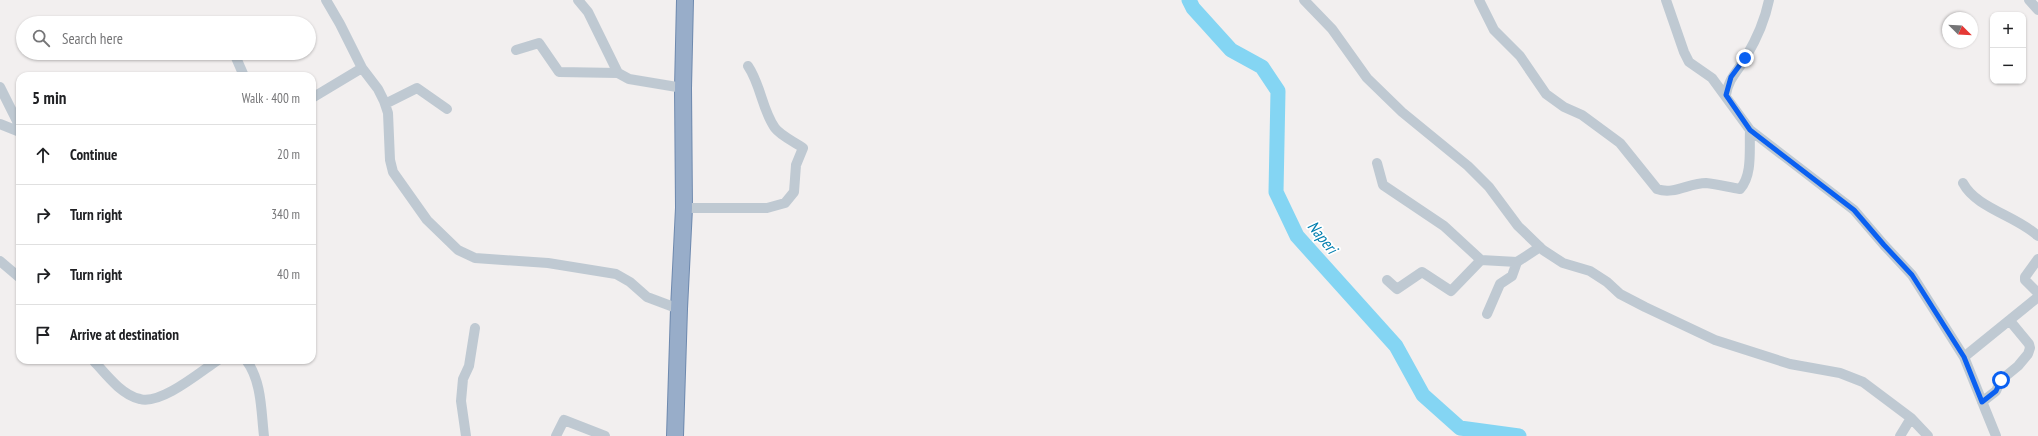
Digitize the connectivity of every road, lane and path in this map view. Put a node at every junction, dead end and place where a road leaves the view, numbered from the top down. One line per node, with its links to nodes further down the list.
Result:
1 (326, 0): 13 (street)
2 (578, 0): 15 (street)
3 (685, 0): 17 (highway)
4 (1304, 0): 30 (street)
5 (1479, 0): 25 (street)
6 (1666, 0): 18 (street)
7 (1769, 0): 18 (street)
8 (2029, 0): 9 (street)
9 (2038, 10)
10 (516, 50): 15 (street)
11 (237, 60): 14 (street)
12 (748, 66): 28 (street)
13 (362, 68): 19 (street); 20 (street)
14 (242, 72)
15 (618, 73): 17 (street)
16 (0, 87): 22 (street)
17 (683, 88): 28 (highway)
18 (1726, 95): 25 (street)
19 (316, 96)
20 (385, 104): 21 (street); 39 (street)
21 (447, 109)
22 (16, 120)
23 (0, 124): 24 (street)
24 (16, 130)
25 (1750, 130): 43 (street)
26 (1377, 163): 32 (street)
27 (1963, 183): 29 (street)
28 (684, 208): 39 (highway)
29 (2038, 236)
30 (1540, 247): 34 (street); 48 (street)
31 (2038, 259): 37 (street)
32 (1481, 260): 34 (street); 36 (street)
33 (0, 261): 35 (street)
34 (1517, 262): 40 (street)
35 (16, 275)
36 (1387, 280)
37 (2038, 293)
38 (2038, 298): 41 (street)
39 (678, 309): 53 (highway)
40 (1486, 314)
41 (2010, 321): 43 (street); 47 (street)
42 (475, 328): 50 (street)
43 (1964, 357): 47 (street)
44 (97, 364): 45 (street)
45 (212, 364)
46 (248, 364): 49 (street)
47 (1982, 402): 56 (street)
48 (1911, 418): 54 (street); 55 (street)
49 (264, 436)
50 (466, 436)
51 (556, 436): 52 (street)
52 (605, 436)
53 (675, 436)
54 (1900, 436)
55 (1928, 436)
56 (1996, 436)

